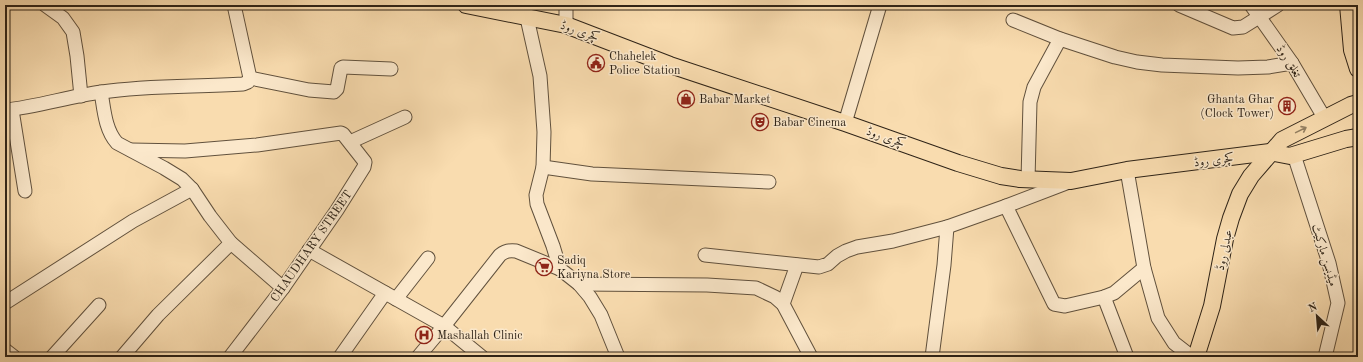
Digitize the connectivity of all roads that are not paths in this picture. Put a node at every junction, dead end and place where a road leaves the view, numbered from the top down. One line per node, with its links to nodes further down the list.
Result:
1 (45, 5): 20 (street)
2 (234, 5): 18 (street)
3 (466, 5): 11 (main road, کچری روڈ)
4 (566, 5): 13 (street)
5 (880, 5): 25 (street)
6 (1179, 5): 10 (street)
7 (1251, 5): 10 (street, تغلق روڈ)
8 (1278, 5): 10 (street)
9 (1348, 5): 17 (main road)
10 (1259, 17): 15 (street, تغلق روڈ)
11 (527, 18): 13 (main road, کچری روڈ); 31 (street)
12 (1013, 20): 14 (street)
13 (566, 25): 25 (main road, کچری روڈ)
14 (1060, 39): 15 (street); 33 (street)
15 (1292, 63): 24 (street, تغلق روڈ)
16 (391, 69): 18 (street)
17 (1358, 69)
18 (250, 78): 19 (street)
19 (101, 92): 20 (street); 28 (street)
20 (81, 96): 22 (street)
21 (1358, 103): 24 (main road, عبدلی روڈ)
22 (9, 110): 37 (street)
23 (405, 117): 27 (street)
24 (1324, 119): 29 (main road, عبدلی روڈ, one-way to 24)
25 (845, 123): 33 (main road, کچری روڈ)
26 (1358, 137): 30 (main road)
27 (346, 138): 28 (street); 41 (street, CHAUDHARY STREET)
28 (131, 150): 36 (street)
29 (1270, 152): 30 (main road); 32 (main road, کچری روڈ); 68 (main road, عبدلی روڈ)
30 (1294, 155): 69 (street, میڈیسن مارکیٹ)
31 (543, 167): 35 (street); 46 (street)
32 (1127, 170): 34 (main road, کچری روڈ); 45 (street)
33 (1028, 180): 34 (main road, کچری روڈ)
34 (1071, 181): 38 (street)
35 (769, 182)
36 (192, 189): 40 (street); 51 (street)
37 (25, 191)
38 (1006, 206): 39 (street); 50 (street)
39 (947, 227): 44 (street); 65 (street)
40 (230, 243): 48 (street); 59 (street)
41 (309, 250): 48 (street, CHAUDHARY STREET); 49 (street)
42 (705, 255): 44 (street)
43 (428, 258): 49 (street)
44 (797, 265): 52 (street)
45 (1144, 268): 50 (street); 67 (street)
46 (560, 270): 47 (street); 54 (street)
47 (579, 284): 52 (street); 63 (street)
48 (282, 288): 56 (street, CHAUDHARY STREET)
49 (391, 296): 54 (street); 60 (street)
50 (1104, 297): 66 (street)
51 (6, 300)
52 (783, 304): 64 (street)
53 (99, 305): 58 (street)
54 (444, 326): 61 (street); 62 (street)
55 (5, 350): 57 (street)
56 (235, 356)
57 (14, 357)
58 (52, 357)
59 (122, 357)
60 (340, 357)
61 (418, 357)
62 (482, 357)
63 (618, 357)
64 (811, 357)
65 (932, 357)
66 (1127, 357)
67 (1192, 357)
68 (1196, 357)
69 (1325, 357)

